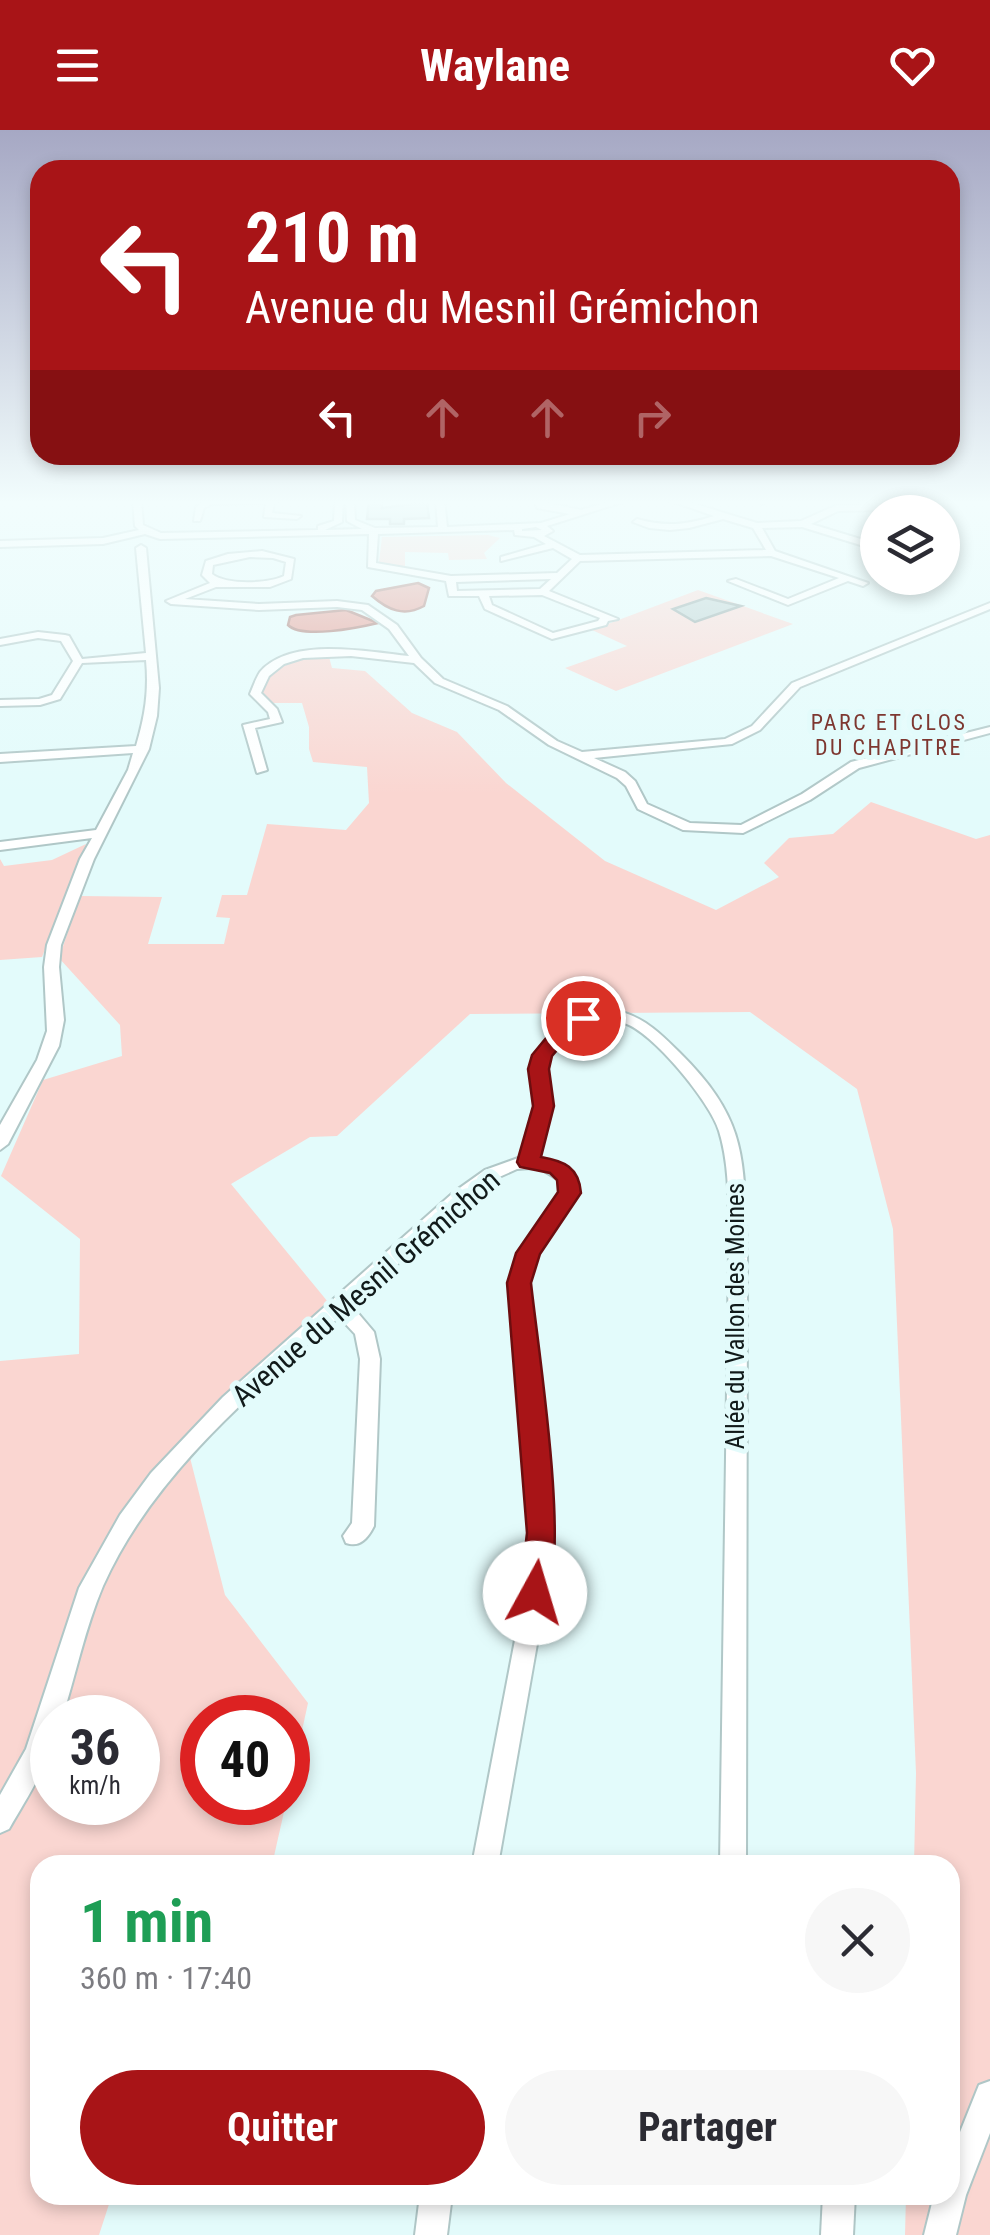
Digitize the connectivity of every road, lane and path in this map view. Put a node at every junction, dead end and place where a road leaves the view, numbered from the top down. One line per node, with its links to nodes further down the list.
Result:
1 (145, 598): 6 (street)
2 (179, 598): 5 (street)
3 (485, 598): 4 (street)
4 (559, 598)
5 (171, 601): 6 (street); 10 (street)
6 (146, 602): 9 (street)
7 (990, 606): 17 (street)
8 (0, 642): 11 (street)
9 (144, 657): 11 (street); 16 (street)
10 (417, 660): 12 (street); 17 (street)
11 (82, 661): 13 (street)
12 (255, 694): 14 (street); 14 (street)
13 (0, 703)
14 (249, 725): 19 (street)
15 (990, 730): 17 (street)
16 (142, 749): 18 (street); 20 (street)
17 (585, 755)
18 (0, 758)
19 (261, 770)
20 (101, 833): 21 (street); 22 (street)
21 (0, 846)
22 (0, 1144)
23 (528, 1162): 24 (street, Avenue du Mesnil Grémichon); 27 (street, Avenue du Mesnil Grémichon); 28 (street, Allée du Vallon des Moines)
24 (341, 1306): 25 (street); 26 (street, Avenue du Mesnil Grémichon)
25 (354, 1536)
26 (0, 1820)
27 (487, 1855)
28 (733, 1855)
29 (990, 2096): 30 (street)
30 (960, 2170)
31 (435, 2205): 34 (street)
32 (839, 2205): 35 (street)
33 (948, 2205): 36 (street)
34 (431, 2235)
35 (838, 2235)
36 (940, 2235)

